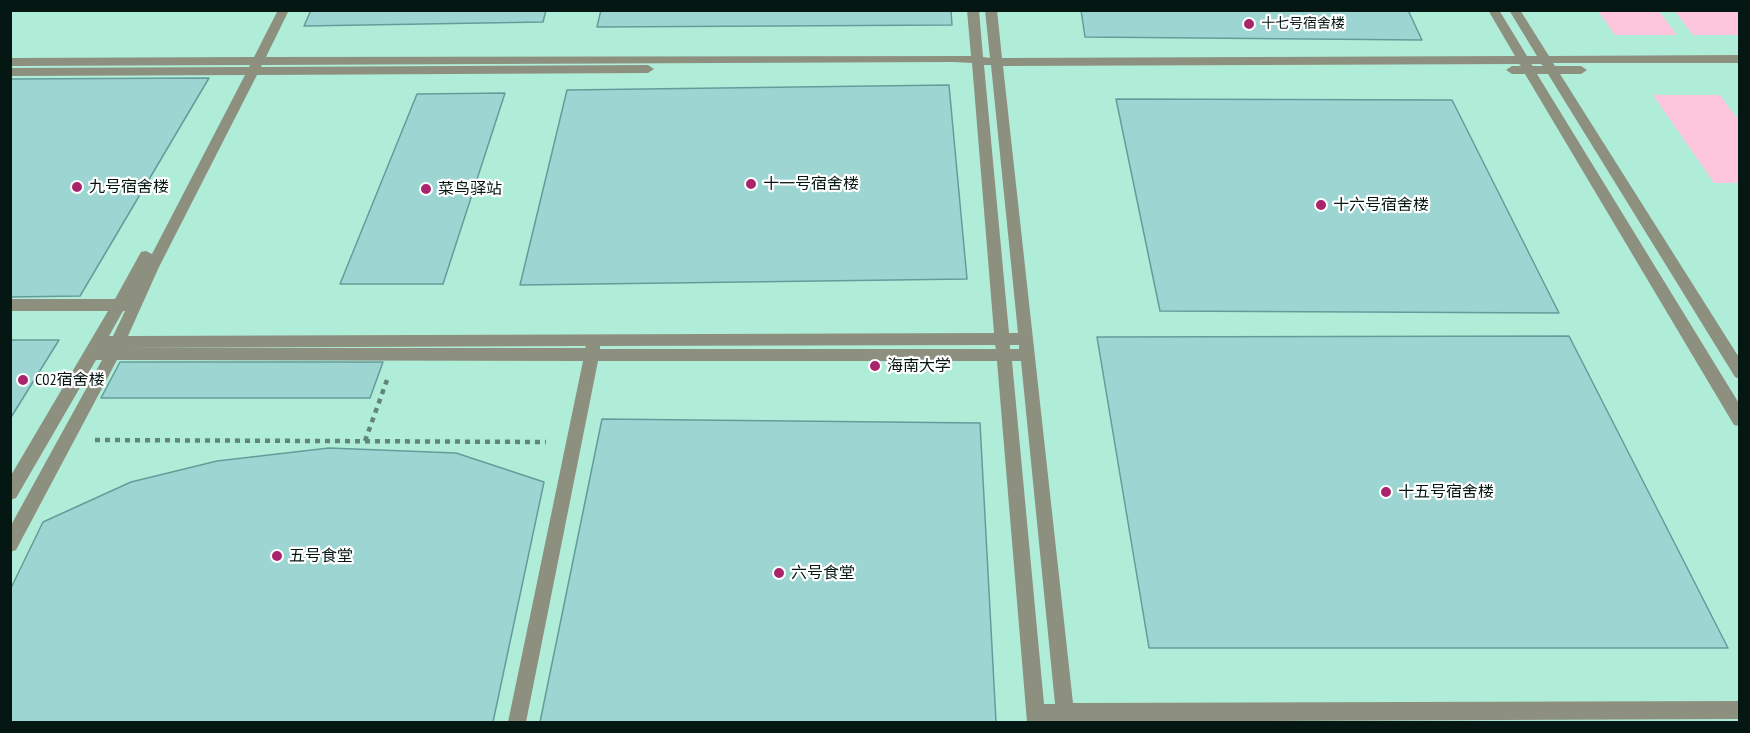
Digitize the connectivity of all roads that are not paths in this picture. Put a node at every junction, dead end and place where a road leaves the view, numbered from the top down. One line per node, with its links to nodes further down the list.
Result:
1 (274, 10): 9 (street)
2 (284, 10): 9 (street)
3 (973, 10): 12 (street)
4 (991, 10): 13 (street)
5 (1493, 10): 10 (street)
6 (1514, 10): 11 (street)
7 (1740, 59): 11 (street)
8 (10, 62): 9 (street)
9 (251, 65): 12 (street); 15 (street); 17 (street)
10 (1527, 65): 11 (street); 13 (street); 26 (street)
11 (1548, 65): 14 (street); 25 (street)
12 (978, 67): 13 (street); 18 (street)
13 (997, 67): 19 (street)
14 (1740, 69)
15 (10, 72)
16 (10, 305): 17 (street)
17 (127, 305): 21 (street); 22 (street)
18 (1002, 338): 19 (street); 20 (street); 23 (street)
19 (1025, 339): 24 (street)
20 (593, 347): 22 (street); 22 (street); 23 (street); 32 (street)
21 (96, 348): 22 (street); 27 (street)
22 (115, 348): 28 (street)
23 (1004, 355): 24 (street); 30 (street)
24 (1027, 355): 31 (street)
25 (1740, 373)
26 (1740, 420)
27 (10, 493)
28 (10, 544)
29 (1740, 710): 31 (street)
30 (1035, 718): 31 (street)
31 (1065, 718)
32 (517, 723)

